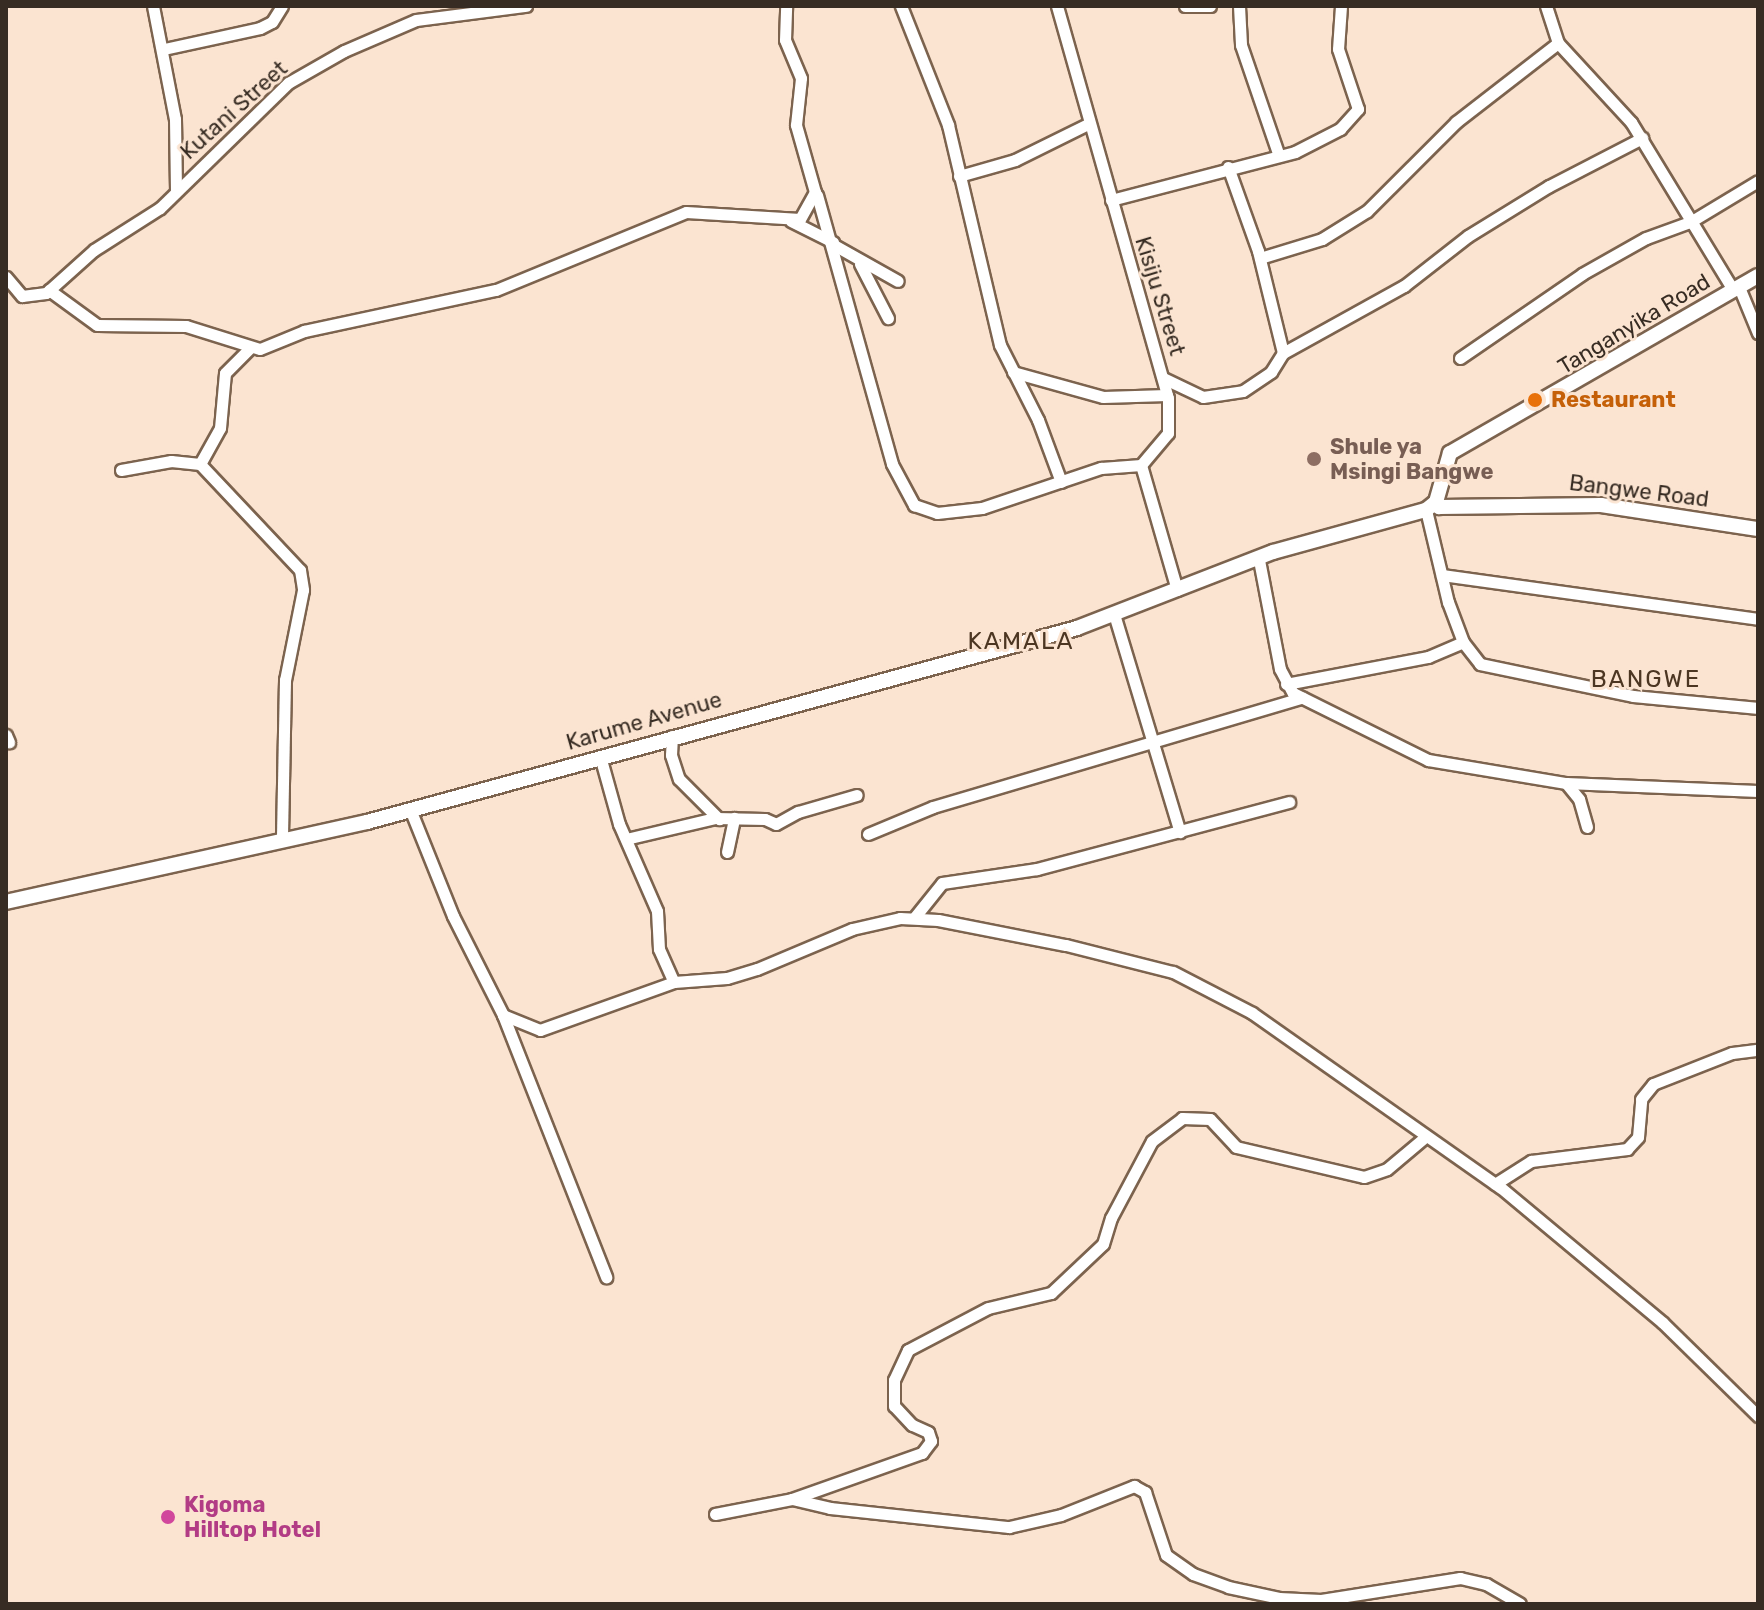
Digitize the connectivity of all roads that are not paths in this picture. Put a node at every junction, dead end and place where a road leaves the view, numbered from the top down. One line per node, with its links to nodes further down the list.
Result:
1 (153, 6): 13 (street)
2 (282, 6): 13 (street)
3 (526, 6): 21 (street, Kutani Street)
4 (786, 6): 20 (street)
5 (901, 6): 18 (street)
6 (1057, 6): 14 (street, Kisiju Street)
7 (1185, 6): 8 (street)
8 (1210, 6)
9 (1239, 6): 16 (street)
10 (1341, 6): 16 (street)
11 (1546, 6): 12 (street)
12 (1558, 43): 15 (street); 26 (street)
13 (164, 49): 21 (street)
14 (1088, 124): 18 (street); 22 (street, Kisiju Street)
15 (1642, 138): 24 (street); 37 (street)
16 (1279, 156): 17 (street)
17 (1228, 167): 22 (street); 26 (street)
18 (959, 176): 39 (street)
19 (1758, 181): 24 (street)
20 (814, 187): 23 (street); 25 (street)
21 (176, 191): 33 (street, Kutani Street)
22 (1111, 200): 40 (street, Kisiju Street)
23 (791, 221): 25 (street); 36 (street)
24 (1690, 222): 32 (street); 38 (street)
25 (833, 243): 27 (street); 45 (street)
26 (1260, 258): 37 (street)
27 (860, 263): 30 (street); 34 (street)
28 (1758, 276): 32 (street, Tanganyika Road)
29 (6, 277): 31 (street)
30 (898, 281)
31 (10, 288): 33 (street)
32 (1736, 288): 35 (street); 46 (street, Tanganyika Road)
33 (49, 290): 36 (street)
34 (888, 318)
35 (1758, 333)
36 (249, 349): 42 (street)
37 (1283, 353): 40 (street)
38 (1460, 358)
39 (1013, 372): 41 (street); 45 (street)
40 (1163, 378): 41 (street, Kisiju Street)
41 (1167, 395): 43 (street, Kisiju Street)
42 (200, 464): 44 (street); 72 (street)
43 (1141, 465): 45 (street); 51 (street)
44 (121, 470)
45 (1061, 482)
46 (1431, 506): 47 (street, Bangwe Road); 48 (street, Bangwe Road); 50 (street)
47 (1758, 529)
48 (1285, 549): 49 (street, Karume Avenue)
49 (1259, 560): 51 (street, Karume Avenue); 55 (street)
50 (1442, 575): 53 (street); 54 (street)
51 (1177, 590): 52 (street, Karume Avenue)
52 (1114, 614): 58 (street, Karume Avenue); 59 (street)
53 (1758, 619)
54 (1463, 642): 55 (street); 57 (street)
55 (1286, 684): 56 (street)
56 (1302, 698): 59 (street); 61 (street)
57 (1758, 708)
58 (672, 736): 60 (street, Karume Avenue); 67 (street)
59 (1153, 741): 69 (street); 70 (street)
60 (600, 756): 65 (street, Karume Avenue); 71 (street)
61 (1566, 783): 62 (street); 68 (street)
62 (1758, 791)
63 (857, 795): 66 (street)
64 (1289, 802): 69 (street)
65 (410, 809): 72 (street, Karume Avenue); 77 (street)
66 (734, 818): 67 (street); 73 (street)
67 (719, 819): 71 (street)
68 (1587, 827)
69 (1180, 832): 75 (street)
70 (868, 834)
71 (626, 839): 76 (street)
72 (282, 841): 74 (street, Karume Avenue)
73 (727, 852)
74 (6, 902)
75 (914, 918): 76 (street); 79 (street)
76 (674, 982): 77 (street)
77 (503, 1015): 81 (street)
78 (1758, 1050): 80 (street)
79 (1424, 1138): 80 (street); 83 (street)
80 (1495, 1184): 82 (street)
81 (606, 1277)
82 (1758, 1416)
83 (792, 1499): 84 (street); 85 (street)
84 (715, 1514)
85 (1520, 1604)

